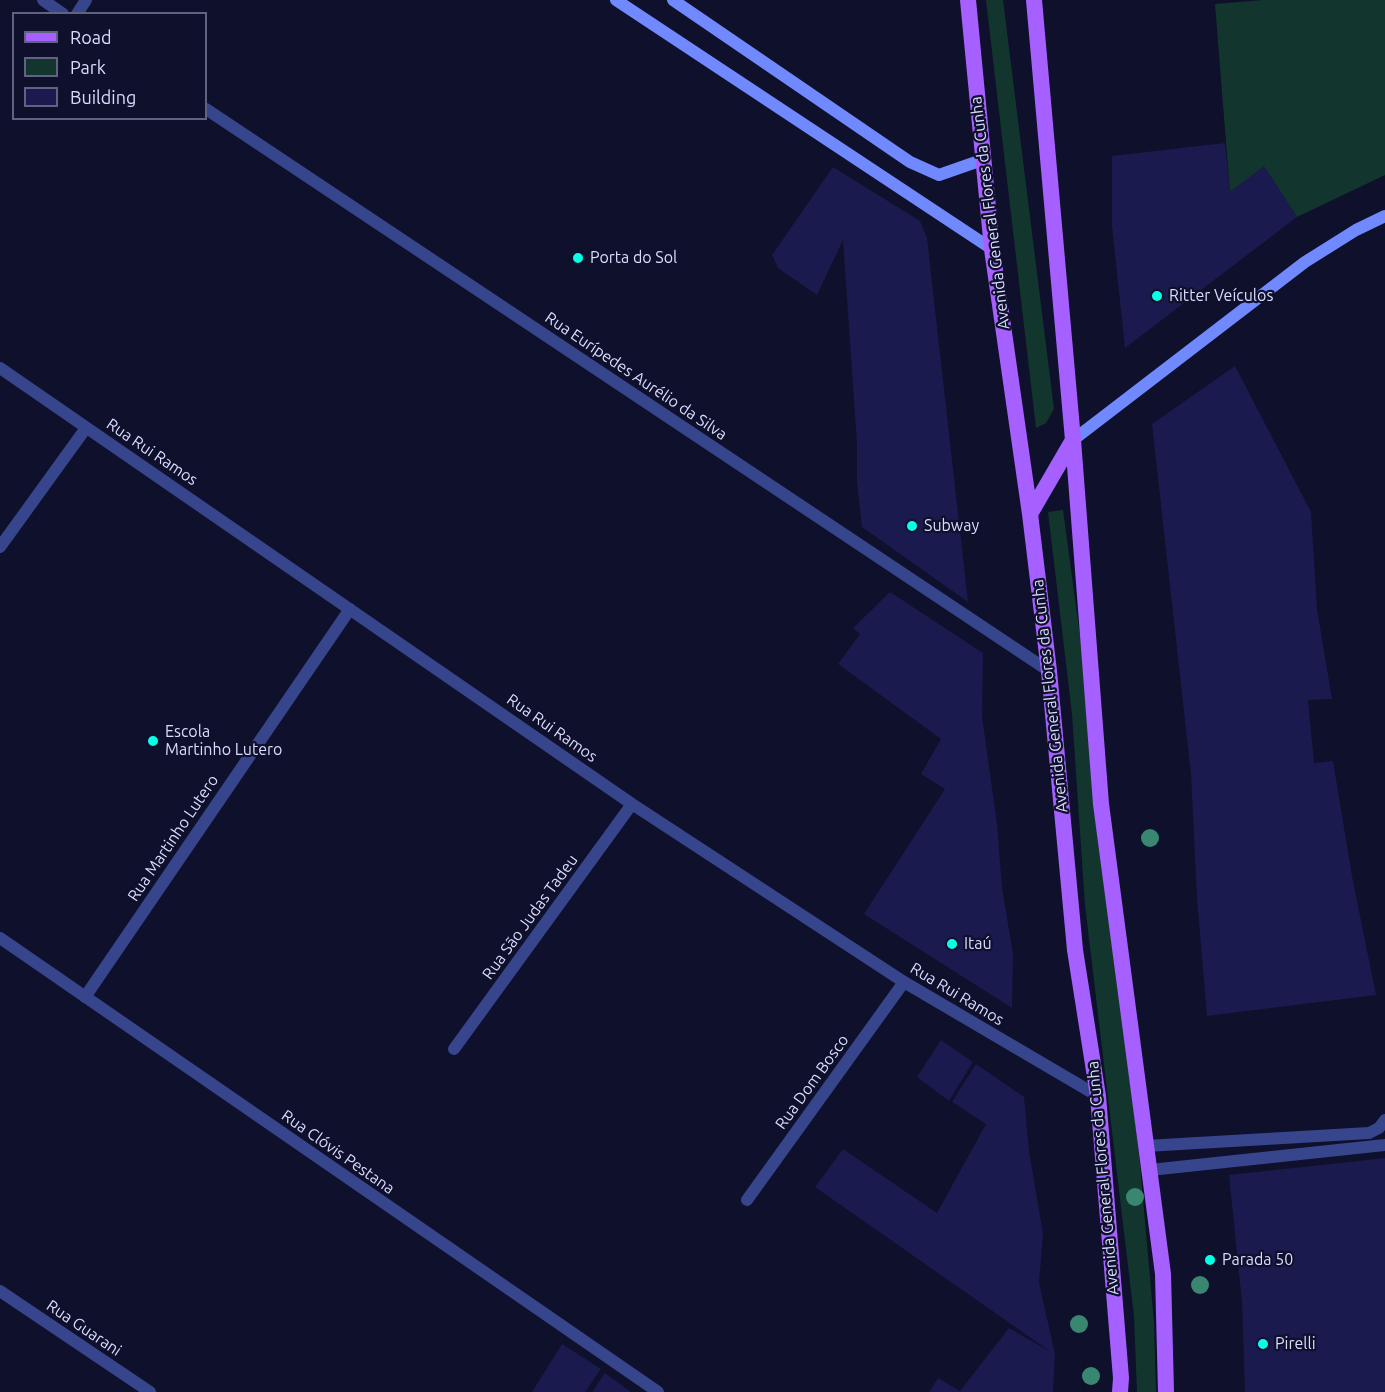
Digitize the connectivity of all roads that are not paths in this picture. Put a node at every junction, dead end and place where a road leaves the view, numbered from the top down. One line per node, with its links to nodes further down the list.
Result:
1 (43, 0): 6 (street)
2 (616, 0): 10 (main road)
3 (673, 0): 8 (main road)
4 (968, 0): 8 (main road, Avenida General Flores da Cunha)
5 (1034, 0): 13 (main road)
6 (60, 12)
7 (207, 110): 17 (street, Rua Eurípedes Aurélio da Silva)
8 (982, 160): 10 (main road, Avenida General Flores da Cunha)
9 (1385, 216): 13 (main road)
10 (992, 249): 14 (main road, Avenida General Flores da Cunha)
11 (0, 368): 12 (street, Rua Rui Ramos)
12 (86, 428): 15 (street); 16 (street, Rua Rui Ramos)
13 (1073, 440): 14 (main road); 26 (main road)
14 (1030, 514): 17 (main road, Avenida General Flores da Cunha)
15 (0, 547)
16 (350, 609): 18 (street, Rua Rui Ramos); 21 (street, Rua Martinho Lutero)
17 (1049, 671): 23 (main road, Avenida General Flores da Cunha)
18 (632, 804): 20 (street, Rua Rui Ramos); 22 (street, Rua São Judas Tadeu)
19 (0, 938): 21 (street, Rua Clóvis Pestana)
20 (904, 982): 23 (street, Rua Rui Ramos); 28 (street, Rua Dom Bosco)
21 (85, 997): 31 (street, Rua Clóvis Pestana)
22 (454, 1049)
23 (1098, 1096): 32 (main road, Avenida General Flores da Cunha)
24 (1385, 1120): 26 (street)
25 (1385, 1145): 27 (street)
26 (1146, 1146): 27 (main road)
27 (1150, 1170): 33 (main road)
28 (747, 1200)
29 (0, 1291): 30 (street, Rua Guarani)
30 (150, 1392)
31 (658, 1392)
32 (1120, 1392)
33 (1166, 1392)

